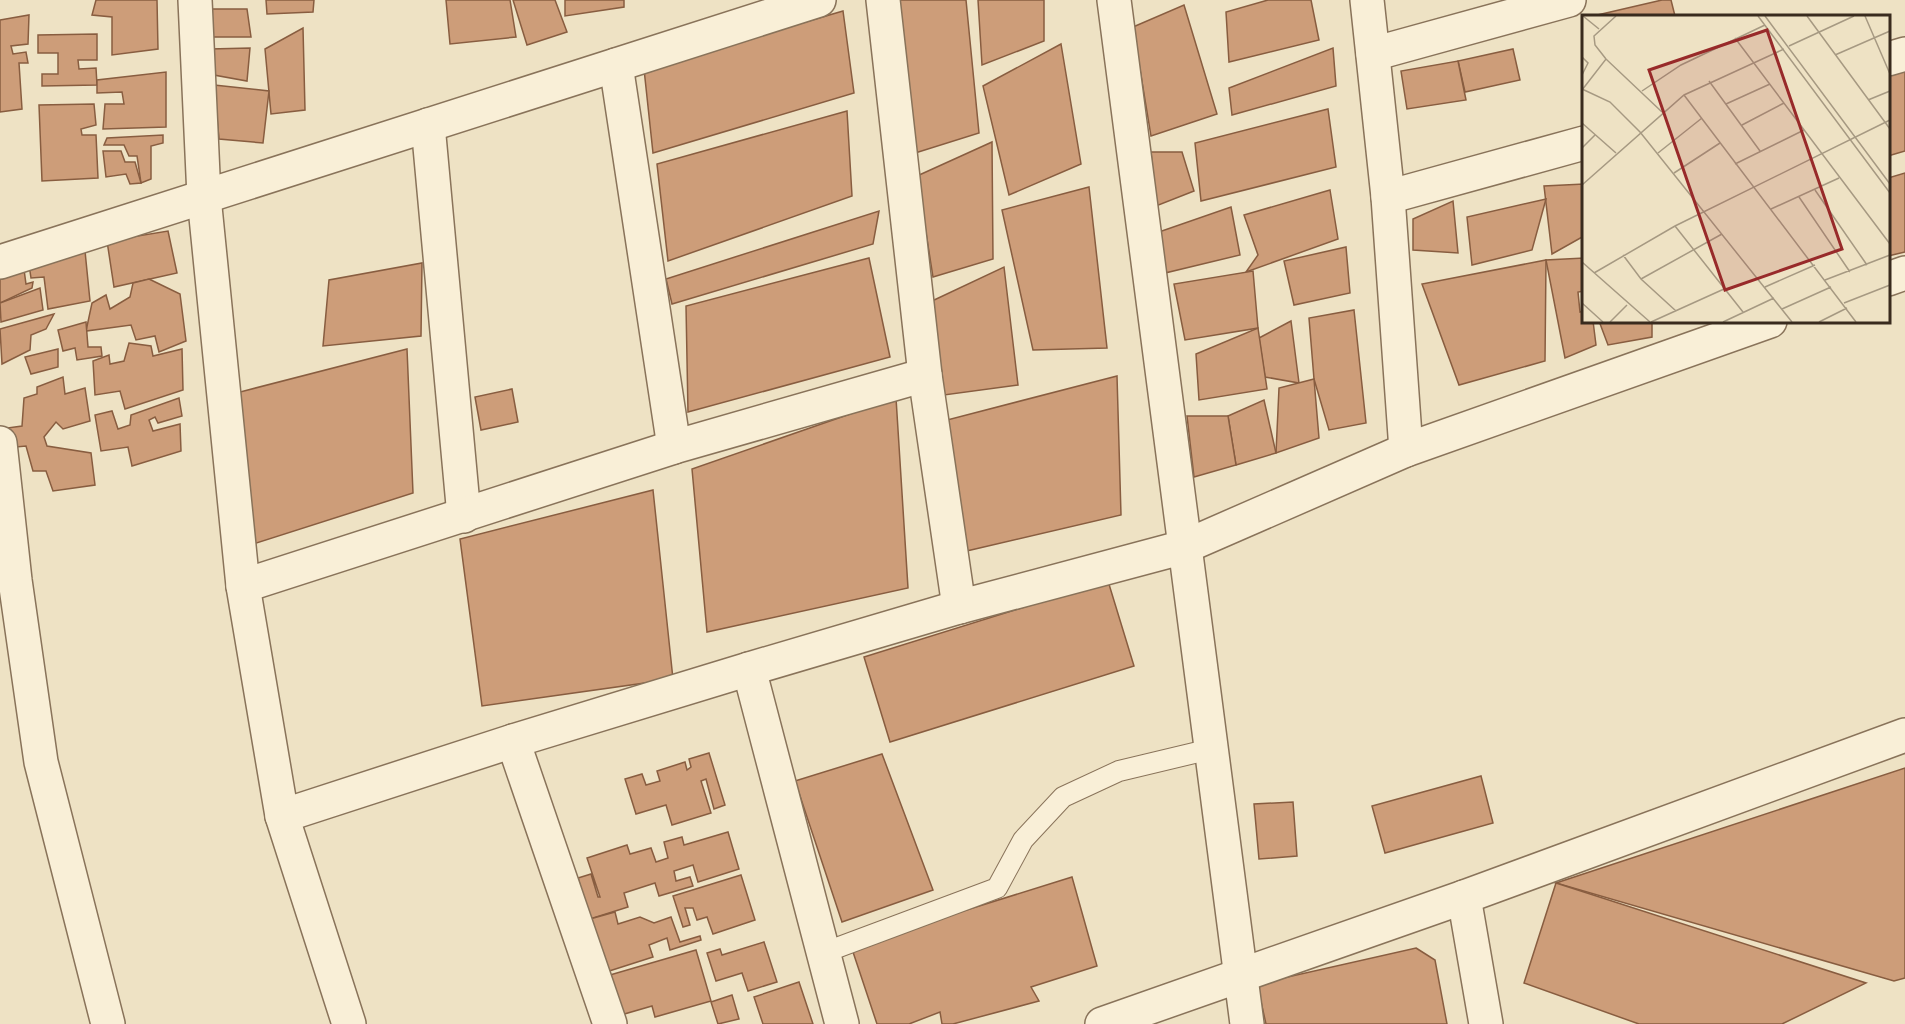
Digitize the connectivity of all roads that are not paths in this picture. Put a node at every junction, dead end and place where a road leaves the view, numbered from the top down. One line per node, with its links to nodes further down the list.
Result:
1 (195, 0): 13 (street)
2 (819, 0): 10 (street)
3 (883, 0): 19 (street)
4 (1114, 0): 24 (street)
5 (1367, 0): 7 (street)
6 (1569, 0): 7 (street)
7 (1373, 54): 14 (street)
8 (1905, 54): 9 (street)
9 (1890, 58)
10 (616, 65): 11 (street); 21 (street)
11 (428, 125): 13 (street); 23 (street)
12 (1582, 144): 14 (street)
13 (204, 197): 15 (street); 25 (street)
14 (1388, 197): 22 (street)
15 (0, 262)
16 (1905, 273): 17 (street)
17 (1890, 278)
18 (1767, 322): 22 (street)
19 (925, 375): 21 (street); 26 (street)
20 (0, 443): 35 (street)
21 (674, 447): 23 (street)
22 (1406, 450): 24 (street)
23 (464, 516): 25 (street)
24 (1184, 547): 26 (street); 30 (street)
25 (243, 586): 31 (street)
26 (959, 607): 27 (street)
27 (749, 669): 29 (street); 33 (street)
28 (1905, 735): 32 (street)
29 (513, 741): 31 (street); 37 (street)
30 (1211, 749): 33 (lane); 34 (street)
31 (282, 816): 36 (street)
32 (1464, 897): 34 (street); 41 (street)
33 (823, 953): 38 (street)
34 (1241, 977): 39 (street); 40 (street)
35 (108, 1024)
36 (349, 1024)
37 (610, 1024)
38 (842, 1024)
39 (1101, 1024)
40 (1247, 1024)
41 (1486, 1024)

